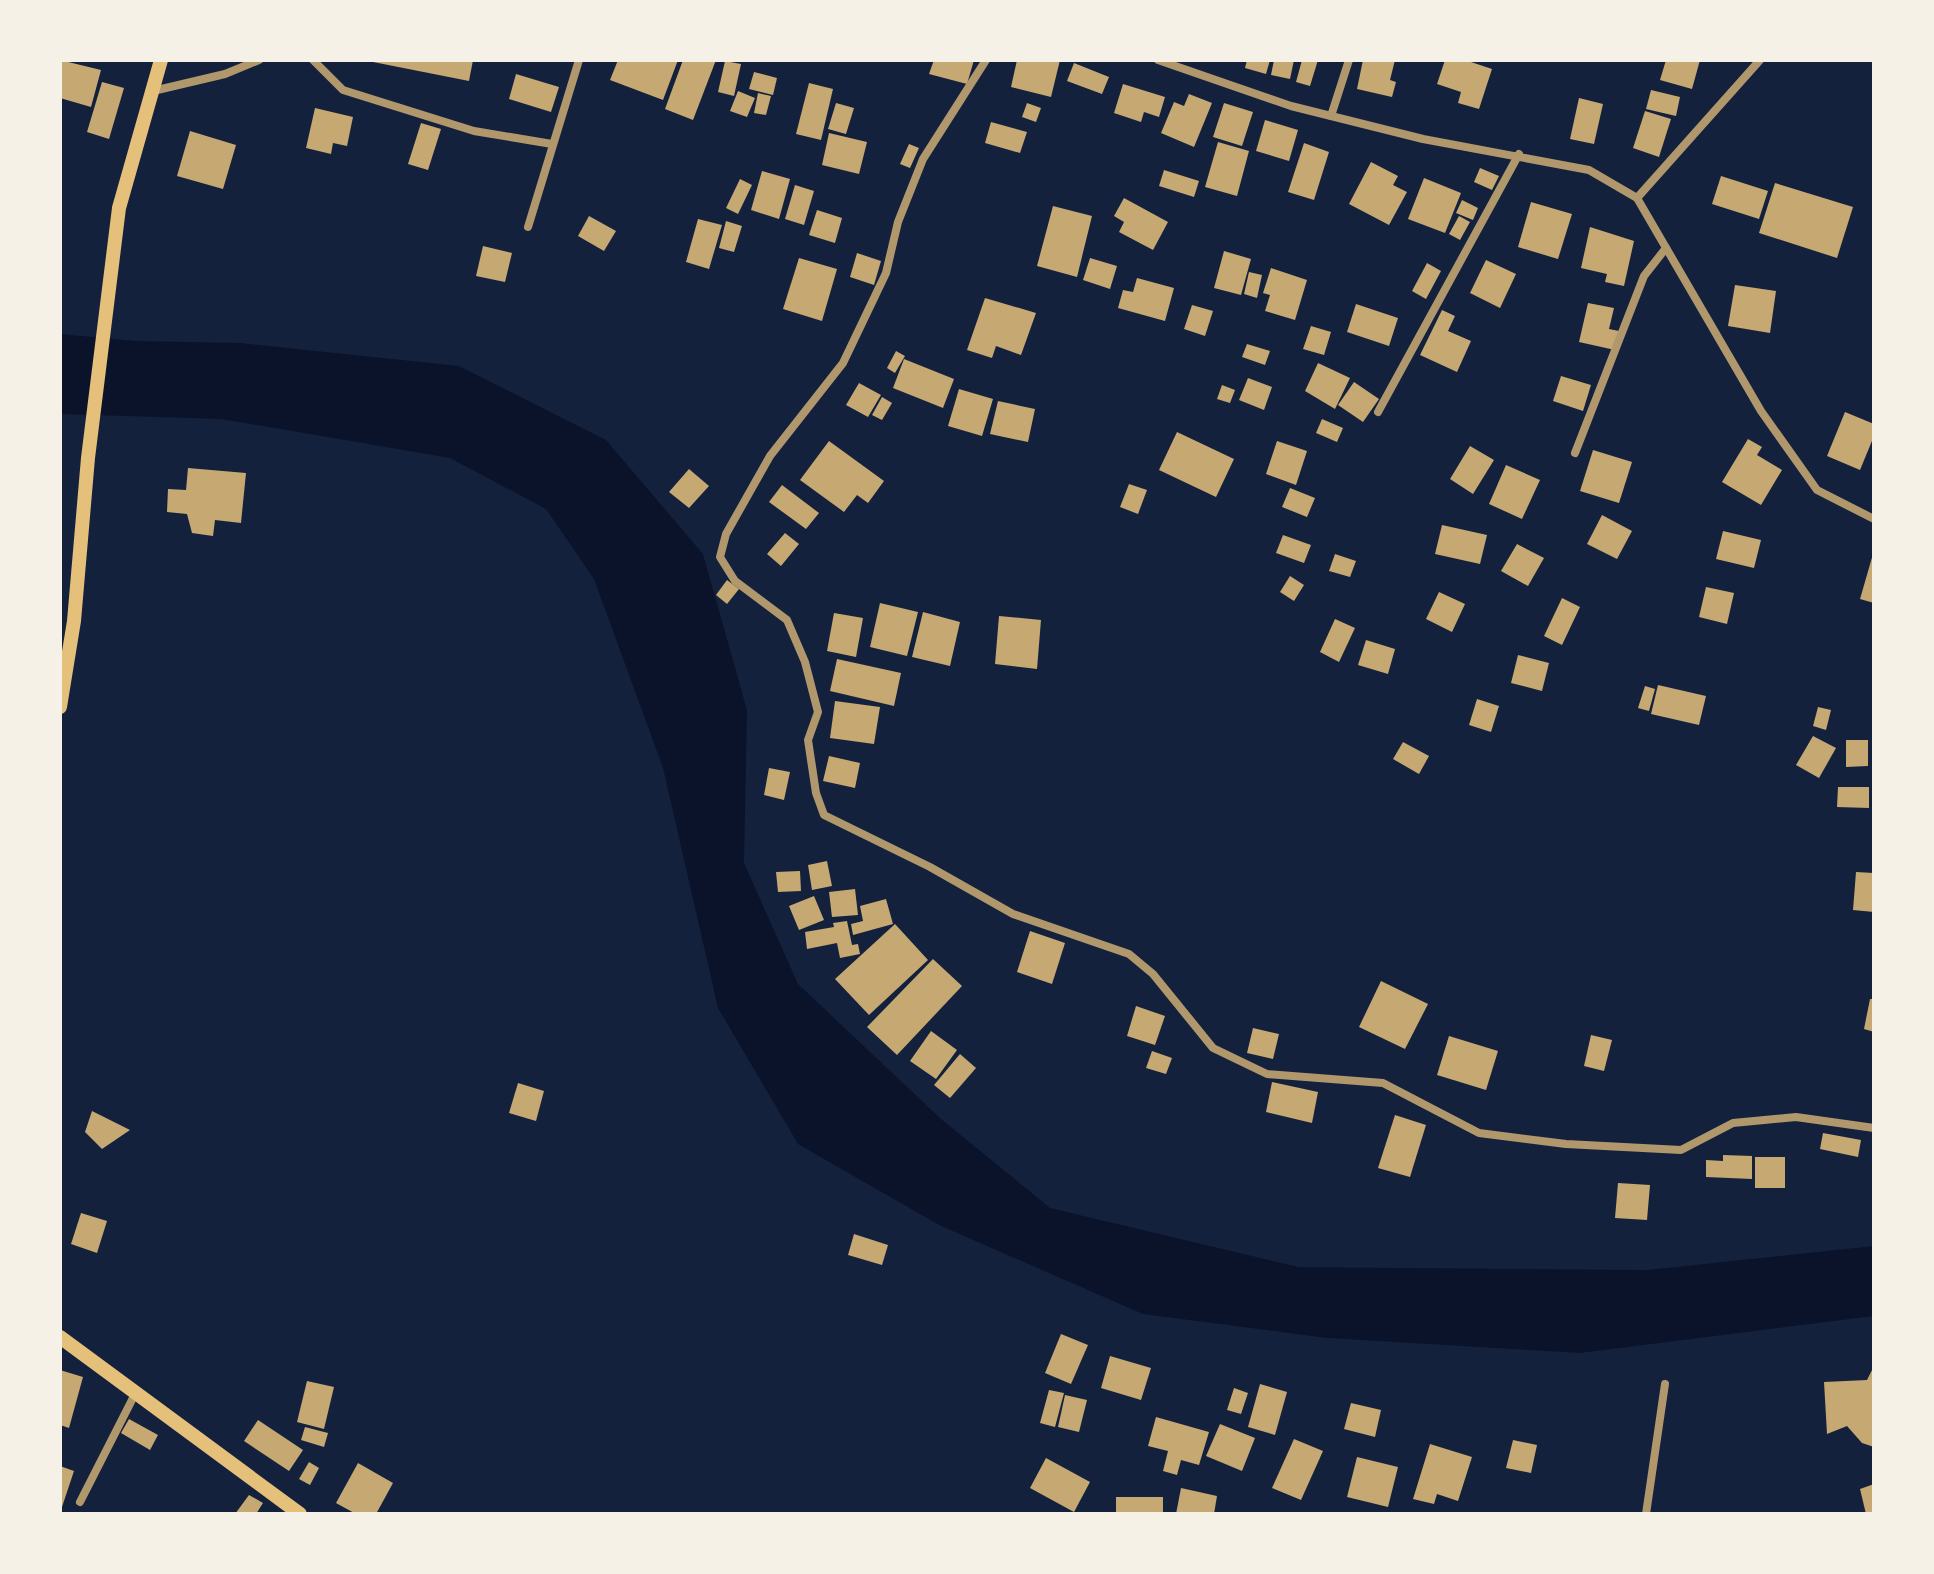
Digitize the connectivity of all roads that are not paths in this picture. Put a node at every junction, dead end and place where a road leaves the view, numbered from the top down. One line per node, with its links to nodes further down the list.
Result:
1 (161, 60): 9 (main road)
2 (259, 60): 9 (street)
3 (313, 60): 11 (street)
4 (579, 60): 11 (street)
5 (986, 60): 20 (street)
6 (1158, 60): 10 (street)
7 (1349, 60): 10 (street)
8 (1760, 60): 13 (street)
9 (153, 91): 19 (main road)
10 (1331, 116): 12 (street)
11 (552, 144): 14 (street)
12 (1519, 154): 13 (street); 16 (street)
13 (1637, 198): 15 (street)
14 (528, 227)
15 (1666, 248): 17 (street); 18 (street)
16 (1378, 412)
17 (1575, 453)
18 (1874, 519)
19 (60, 707)
20 (1874, 1128)
21 (60, 1337): 23 (main road)
22 (1665, 1384): 26 (street)
23 (136, 1392): 24 (street); 25 (main road)
24 (80, 1502)
25 (300, 1514)
26 (1646, 1514)

